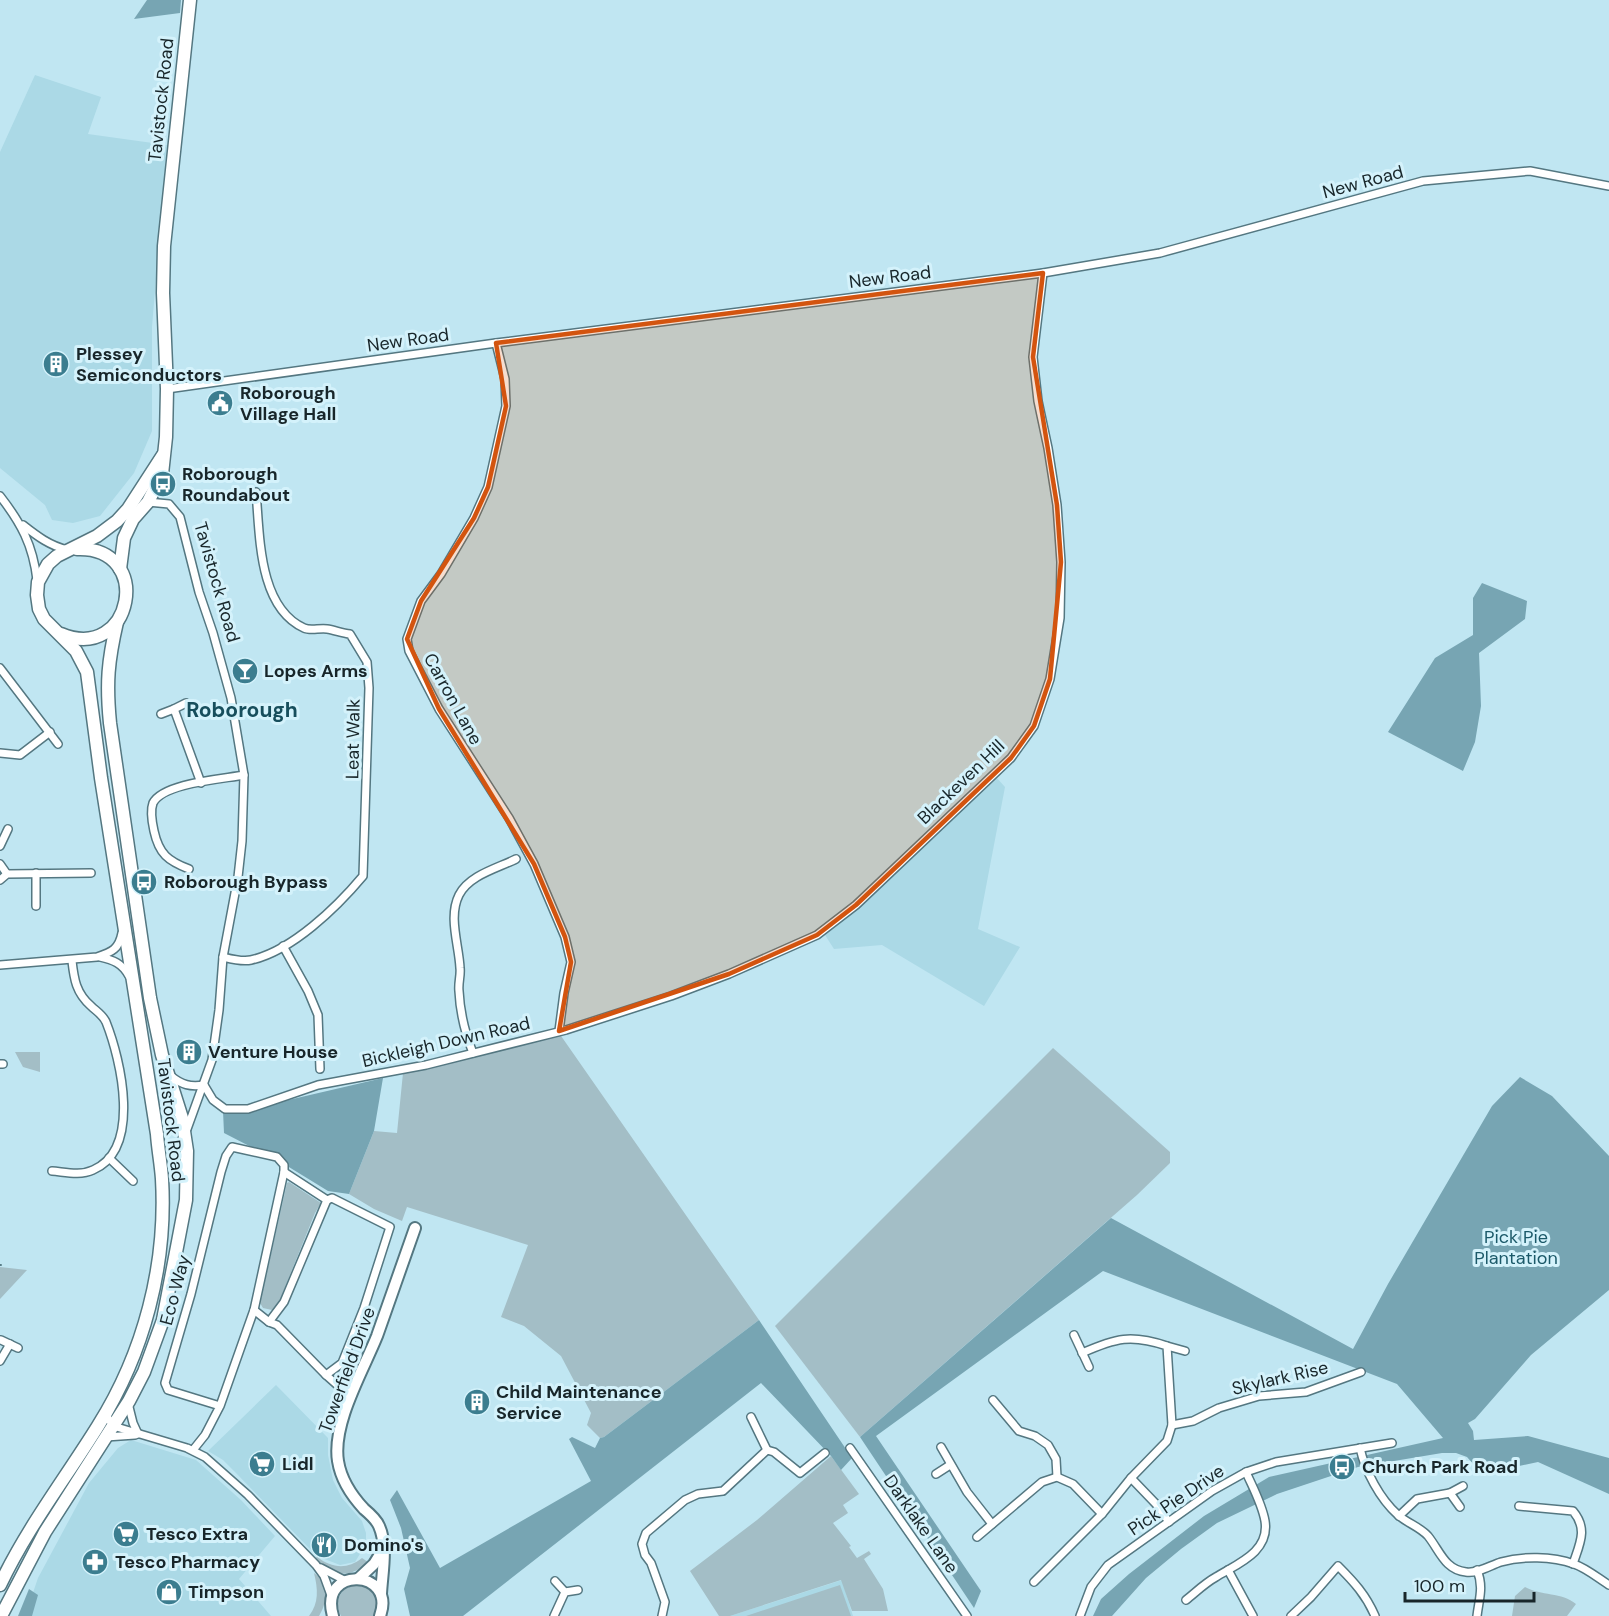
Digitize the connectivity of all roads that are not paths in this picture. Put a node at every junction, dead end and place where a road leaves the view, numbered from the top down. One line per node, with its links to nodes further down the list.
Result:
1 (190, 0): 5 (highway, Tavistock Road)
2 (1609, 186): 3 (street, New Road)
3 (1044, 273): 4 (street, New Road); 42 (street, Blackeven Hill)
4 (496, 343): 5 (street, New Road); 42 (street, Carron Lane)
5 (167, 389): 6 (highway, Tavistock Road)
6 (163, 454): 9 (highway, Tavistock Road); 11 (highway, Tavistock Road)
7 (256, 492): 36 (street, Leat Walk)
8 (1, 498): 10 (street)
9 (148, 502): 12 (highway, Tavistock Road); 23 (street, Tavistock Road)
10 (21, 524): 11 (street); 13 (street)
11 (72, 550): 12 (highway); 13 (highway, Tavistock Road)
12 (120, 569): 14 (highway, Tavistock Road)
13 (37, 589): 15 (highway, Tavistock Road)
14 (117, 622): 15 (highway); 45 (highway, Tavistock Road)
15 (60, 633): 35 (highway, Tavistock Road)
16 (0, 668): 20 (street)
17 (186, 703): 18 (street)
18 (174, 709): 19 (street); 24 (street)
19 (161, 714)
20 (50, 732): 21 (street); 22 (street)
21 (58, 744)
22 (0, 753)
23 (244, 775): 24 (street); 38 (street, Tavistock Road)
24 (201, 783): 29 (street)
25 (8, 829): 26 (street)
26 (0, 846)
27 (516, 859): 43 (street)
28 (0, 864): 32 (street)
29 (189, 869)
30 (36, 873): 31 (street); 32 (street); 34 (street)
31 (91, 873)
32 (7, 874): 33 (street)
33 (0, 880)
34 (36, 906)
35 (122, 909): 37 (street); 41 (highway, Tavistock Road)
36 (283, 946): 38 (street, Leat Walk); 44 (street)
37 (97, 957): 39 (street); 41 (street)
38 (223, 957): 46 (street, Tavistock Road)
39 (72, 961): 40 (street); 48 (street)
40 (0, 965)
41 (137, 998): 71 (highway, Tavistock Road)
42 (562, 1030): 43 (street, Bickleigh Down Road)
43 (473, 1053): 46 (street, Bickleigh Down Road)
44 (321, 1069)
45 (167, 1072): 46 (street, Tavistock Road); 47 (highway, Tavistock Road)
46 (204, 1085): 47 (street, Tavistock Road)
47 (185, 1140): 69 (highway, Tavistock Road)
48 (109, 1158): 50 (street); 51 (street)
49 (284, 1168): 52 (street); 54 (street); 70 (street, Eco Way)
50 (52, 1171)
51 (133, 1181)
52 (327, 1200): 55 (street); 66 (street)
53 (415, 1228): 67 (street, Towerfield Drive)
54 (254, 1310): 55 (street); 70 (street)
55 (269, 1322): 66 (street)
56 (1074, 1335): 62 (street)
57 (1, 1340): 58 (street)
58 (10, 1344): 60 (street); 63 (street)
59 (1167, 1346): 61 (street); 62 (street); 73 (street)
60 (18, 1348)
61 (1185, 1351)
62 (1082, 1353): 64 (street)
63 (0, 1361)
64 (1089, 1367)
65 (1361, 1372): 73 (street, Skylark Rise)
66 (326, 1376): 67 (street)
67 (352, 1395): 98 (street, Towerfield Drive)
68 (993, 1400): 87 (street)
69 (128, 1402): 74 (highway, Tavistock Road); 75 (street)
70 (220, 1406): 81 (street)
71 (105, 1413): 74 (street); 109 (highway, Tavistock Road)
72 (751, 1417): 82 (street)
73 (1172, 1425): 88 (street)
74 (113, 1426): 75 (street); 76 (highway, Tavistock Road)
75 (138, 1434): 76 (street); 81 (street)
76 (106, 1437): 118 (highway, Tavistock Road)
77 (1392, 1443): 80 (street, Pick Pie Drive)
78 (941, 1447): 84 (street)
79 (850, 1448): 120 (street, Darklake Lane)
80 (1360, 1448): 85 (street, Pick Pie Drive); 94 (street)
81 (193, 1450): 102 (street)
82 (768, 1450): 83 (street); 117 (street)
83 (825, 1453)
84 (950, 1465): 86 (street); 96 (street)
85 (1246, 1472): 95 (street, Pick Pie Drive); 103 (street)
86 (936, 1474)
87 (1057, 1477): 93 (street); 96 (street)
88 (1131, 1478): 93 (street); 95 (street)
89 (1463, 1486): 90 (street)
90 (1450, 1493): 92 (street); 94 (street)
91 (1519, 1506): 101 (street)
92 (1460, 1507)
93 (1102, 1514): 108 (street)
94 (1399, 1516): 99 (street)
95 (1169, 1522): 121 (street, Pick Pie Drive)
96 (992, 1524): 97 (street)
97 (976, 1537)
98 (383, 1551): 105 (street); 113 (street, Towerfield Drive)
99 (1440, 1554): 100 (street); 104 (street)
100 (1432, 1558)
101 (1573, 1564): 104 (street); 110 (street)
102 (316, 1565): 106 (street); 115 (street)
103 (1228, 1570): 114 (street); 122 (street)
104 (1477, 1570): 125 (street)
105 (358, 1579): 106 (street); 113 (street)
106 (346, 1581): 115 (street)
107 (555, 1581): 112 (street)
108 (1034, 1582)
109 (0, 1585)
110 (1609, 1585)
111 (579, 1590): 112 (street)
112 (565, 1592): 119 (street)
113 (381, 1594): 116 (street, Towerfield Drive)
114 (1186, 1600)
115 (330, 1609)
116 (383, 1613)
117 (665, 1615)
118 (2, 1616)
119 (554, 1616)
120 (967, 1616)
121 (1080, 1616)
122 (1253, 1616)
123 (1291, 1616): 124 (street)
124 (1375, 1616)
125 (1477, 1616)

